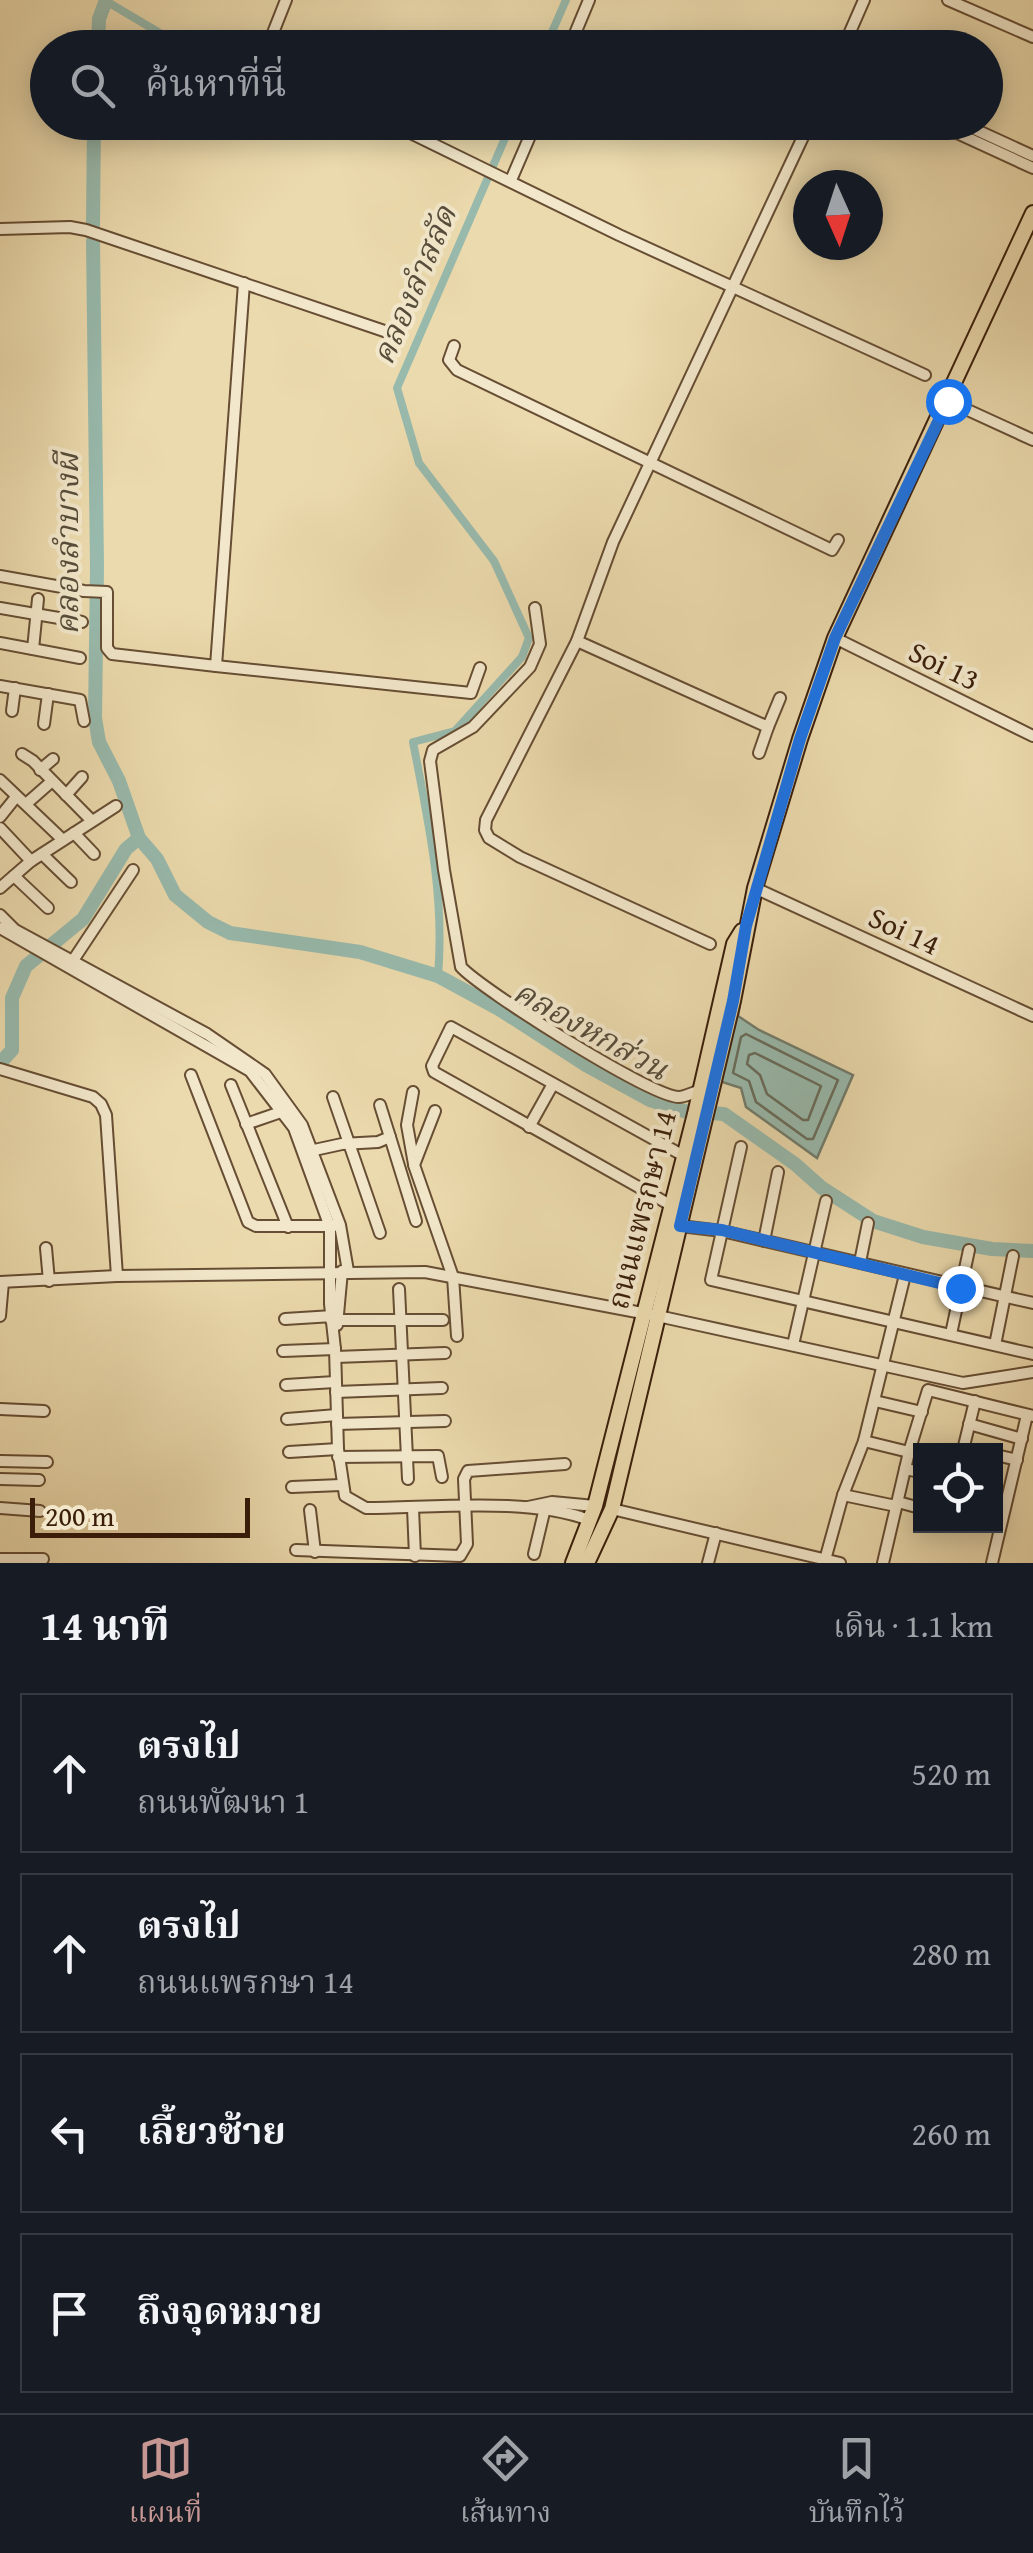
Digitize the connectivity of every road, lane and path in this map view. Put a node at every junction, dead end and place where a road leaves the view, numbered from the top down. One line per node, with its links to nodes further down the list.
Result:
1 (286, 0): 5 (street)
2 (589, 0): 6 (street)
3 (864, 0): 7 (street)
4 (948, 0): 8 (street)
5 (275, 30)
6 (576, 30)
7 (851, 30)
8 (1033, 37)
9 (426, 140): 16 (street)
10 (529, 140): 16 (street)
11 (802, 140): 20 (street)
12 (971, 140): 15 (street)
13 (998, 140): 14 (street)
14 (1033, 156)
15 (1033, 168)
16 (512, 180): 20 (street)
17 (1033, 213): 24 (main road, ถนนแพรกษา 14)
18 (0, 229): 19 (street)
19 (244, 283): 21 (street); 39 (street)
20 (734, 288): 23 (street); 26 (street)
21 (399, 336)
22 (454, 346): 26 (street)
23 (925, 375)
24 (948, 401): 25 (street); 34 (main road, ถนนแพรกษา 14)
25 (1033, 440)
26 (650, 464): 27 (street); 35 (street)
27 (833, 549)
28 (0, 576): 39 (street)
29 (38, 599): 32 (street)
30 (0, 608): 32 (street)
31 (535, 608): 85 (street)
32 (36, 614): 33 (street); 37 (street)
33 (82, 622)
34 (835, 638): 49 (street, Soi 13); 71 (main road, ถนนแพรกษา 14)
35 (577, 642): 48 (street); 76 (street)
36 (0, 643): 37 (street)
37 (33, 649): 38 (street)
38 (80, 658)
39 (216, 666): 40 (street)
40 (480, 668)
41 (0, 686): 42 (street)
42 (15, 688): 43 (street); 45 (street)
43 (48, 694): 46 (street); 47 (street)
44 (780, 698): 48 (street)
45 (12, 711)
46 (84, 721)
47 (44, 724)
48 (768, 728): 51 (street)
49 (1033, 736)
50 (22, 754): 53 (street)
51 (759, 754)
52 (53, 759): 53 (street)
53 (40, 770): 56 (street)
54 (82, 777): 57 (street)
55 (0, 780): 58 (street)
56 (51, 782): 57 (street); 58 (street)
57 (66, 795): 61 (street)
58 (21, 800): 60 (street); 63 (street)
59 (116, 806): 61 (street)
60 (0, 817)
61 (92, 821): 63 (street)
62 (0, 828): 66 (street)
63 (68, 837): 64 (street); 65 (street)
64 (42, 854): 66 (street); 69 (street)
65 (94, 854)
66 (30, 861): 68 (street)
67 (133, 870): 77 (street)
68 (14, 876): 70 (street); 72 (street)
69 (71, 882)
70 (0, 888)
71 (755, 888): 78 (street, Soi 14); 85 (main road, ถนนแพรกษา 14)
72 (48, 908)
73 (0, 915): 75 (street)
74 (0, 928): 75 (street)
75 (31, 942): 77 (street)
76 (710, 944)
77 (72, 964): 79 (street)
78 (1033, 1016)
79 (225, 1049): 89 (street); 96 (street)
80 (0, 1069): 116 (street)
81 (191, 1075): 106 (street)
82 (553, 1084): 91 (street); 91 (street); 97 (street)
83 (231, 1085): 90 (street)
84 (413, 1092): 98 (street)
85 (703, 1094): 92 (main road, ถนนแพรกษา 14)
86 (333, 1096): 94 (street)
87 (380, 1105): 93 (street)
88 (435, 1111): 98 (street)
89 (282, 1112): 90 (street); 96 (street)
90 (246, 1124): 106 (street)
91 (529, 1127): 101 (street)
92 (697, 1129): 97 (main road, ถนนแพรกษา 14); 101 (main road, ถนนแพรกษา 14)
93 (390, 1137): 94 (street); 102 (street)
94 (349, 1144): 96 (street); 108 (street)
95 (741, 1148): 107 (street)
96 (308, 1151): 104 (street)
97 (684, 1156): 101 (main road, ถนนแพรกษา 14)
98 (414, 1165): 118 (street)
99 (778, 1172): 109 (street)
100 (826, 1201): 112 (street)
101 (678, 1208): 105 (main road, ถนนแพรกษา 14); 126 (main road, ถนนแพรกษา 14)
102 (416, 1221)
103 (868, 1223): 114 (street)
104 (335, 1226): 106 (street); 115 (street)
105 (680, 1226): 107 (street); 126 (main road, ถนนแพรกษา 14)
106 (288, 1227)
107 (722, 1230): 109 (street); 124 (street)
108 (380, 1233)
109 (764, 1240): 112 (street)
110 (46, 1248): 119 (street)
111 (969, 1250): 121 (street)
112 (814, 1252): 114 (street); 124 (street)
113 (1013, 1256): 123 (street)
114 (860, 1262): 117 (street)
115 (340, 1271): 116 (street); 118 (street); 129 (street)
116 (117, 1276): 119 (street)
117 (905, 1276): 121 (street); 132 (street)
118 (453, 1277): 126 (street); 134 (street)
119 (49, 1281): 120 (street)
120 (1, 1282): 127 (street)
121 (960, 1288): 123 (street); 133 (street)
122 (398, 1289): 130 (street)
123 (1005, 1297): 125 (street); 136 (street)
124 (804, 1300): 132 (street); 135 (street)
125 (1033, 1303)
126 (651, 1315): 135 (street); 181 (main road, ถนนแพรกษา 14); 182 (main road, ถนนแพรกษา 14)
127 (0, 1316)
128 (284, 1319): 129 (street)
129 (335, 1320): 130 (street); 138 (street)
130 (400, 1320): 131 (street); 141 (street)
131 (443, 1320)
132 (895, 1321): 133 (street); 142 (street)
133 (950, 1334): 136 (street)
134 (457, 1336)
135 (793, 1344): 142 (street)
136 (995, 1345): 140 (street)
137 (283, 1351): 138 (street)
138 (336, 1353): 141 (street); 145 (street)
139 (445, 1354): 141 (street)
140 (1033, 1354)
141 (402, 1355): 147 (street)
142 (884, 1364): 143 (street); 148 (street)
143 (1033, 1372)
144 (286, 1385): 145 (street)
145 (336, 1387): 147 (street); 155 (street)
146 (442, 1388): 147 (street)
147 (404, 1390): 157 (street)
148 (875, 1401): 152 (street); 160 (street)
149 (976, 1401): 152 (street); 153 (street); 158 (street)
150 (0, 1409): 151 (street)
151 (44, 1412)
152 (922, 1412): 163 (street)
153 (1030, 1416): 159 (street)
154 (287, 1419): 155 (street)
155 (337, 1420): 157 (street); 164 (street)
156 (444, 1421): 157 (street)
157 (405, 1422): 165 (street)
158 (970, 1424): 159 (street); 161 (street)
159 (1022, 1439): 167 (street)
160 (864, 1441): 163 (street); 183 (street)
161 (968, 1443)
162 (289, 1452): 164 (street)
163 (909, 1452): 171 (street)
164 (338, 1453): 165 (street); 179 (street)
165 (406, 1456): 173 (street); 176 (street)
166 (1003, 1457): 167 (street)
167 (1017, 1460): 178 (street)
168 (0, 1461): 169 (street)
169 (47, 1462)
170 (566, 1464): 190 (street)
171 (906, 1468): 172 (street); 185 (street)
172 (913, 1470)
173 (442, 1477)
174 (1003, 1478): 178 (street)
175 (0, 1479): 177 (street)
176 (408, 1479)
177 (40, 1480)
178 (1012, 1480): 184 (street)
179 (341, 1486): 180 (street); 189 (street)
180 (292, 1487)
181 (599, 1490): 182 (main road); 194 (main road, ถนนแพรกษา 14)
182 (615, 1494): 193 (main road, ถนนแพรกษา 14)
183 (843, 1495): 185 (street); 203 (street)
184 (1003, 1498)
185 (897, 1504): 187 (street); 208 (street)
186 (546, 1506): 190 (street); 194 (street); 199 (street)
187 (913, 1507)
188 (0, 1508): 191 (street)
189 (413, 1508): 190 (street); 200 (street)
190 (466, 1508): 200 (street)
191 (40, 1510)
192 (310, 1510): 198 (street)
193 (612, 1510): 194 (main road, ถนนแพรกษา 14); 195 (street)
194 (596, 1517): 204 (main road, ถนนแพรกษา 14); 205 (main road, ถนนแพรกษา 14)
195 (716, 1533): 203 (street); 206 (street)
196 (997, 1533): 209 (street)
197 (296, 1550): 198 (street)
198 (316, 1552): 200 (street)
199 (534, 1554)
200 (415, 1556)
201 (0, 1559): 202 (street)
202 (43, 1559)
203 (825, 1560): 207 (street)
204 (573, 1563)
205 (587, 1563)
206 (708, 1563)
207 (840, 1563)
208 (883, 1563)
209 (992, 1563)

